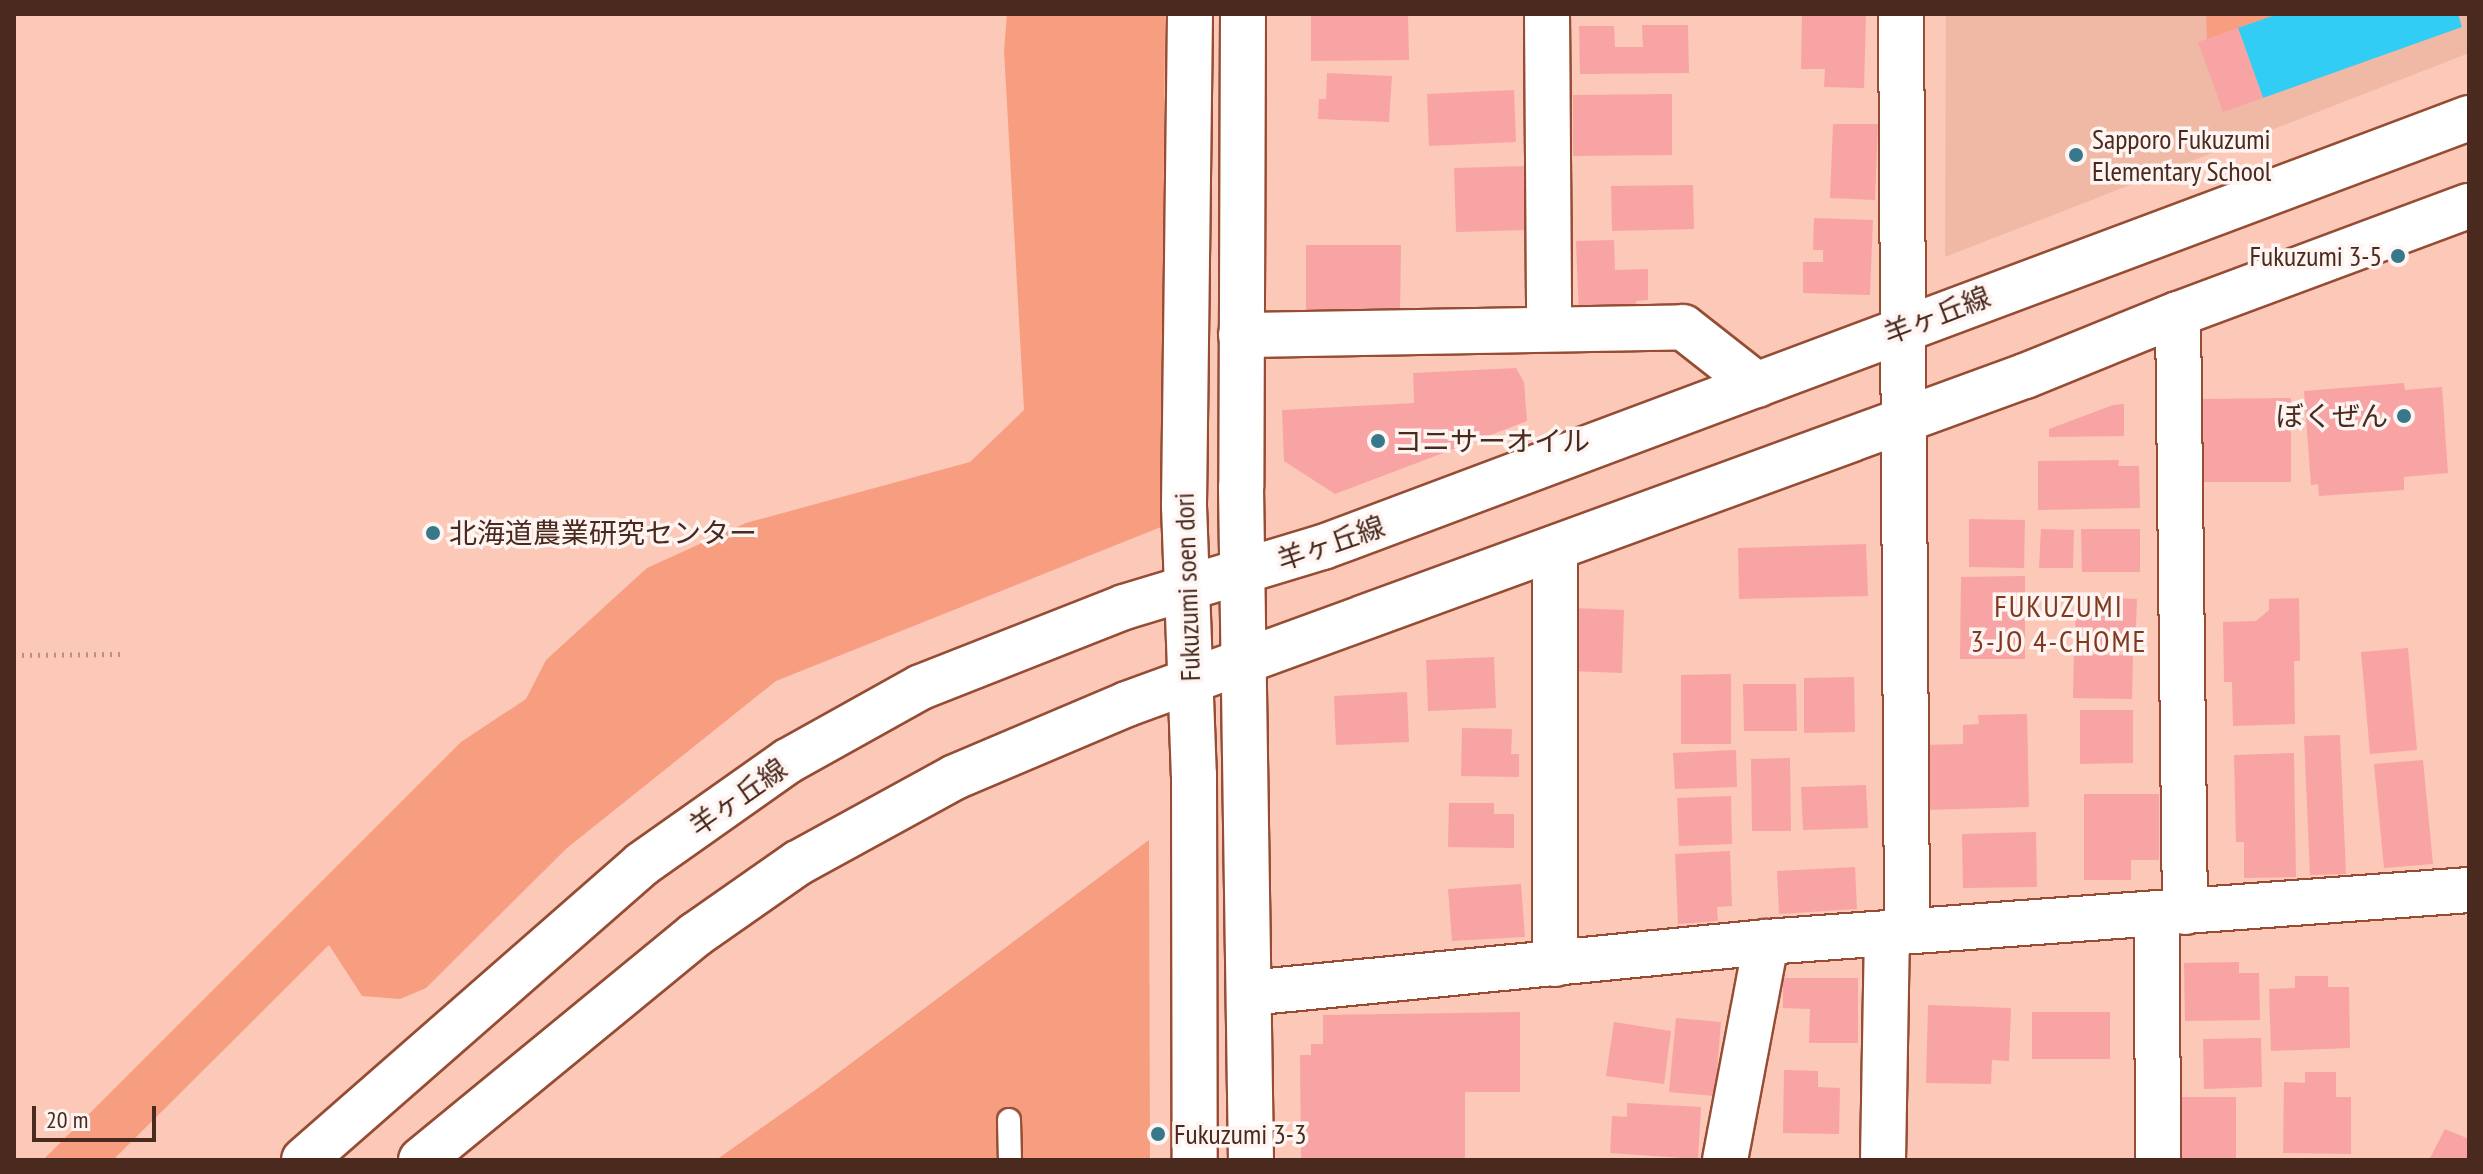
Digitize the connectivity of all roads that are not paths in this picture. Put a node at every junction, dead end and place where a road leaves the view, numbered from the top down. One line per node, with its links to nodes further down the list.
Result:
1 (1190, 14): 15 (main road, Fukuzumi soen dori)
2 (1243, 14): 10 (main road, Fukuzumi soen dori)
3 (1547, 14): 9 (main road)
4 (1901, 14): 8 (main road)
5 (2469, 118): 8 (main road, 羊ヶ丘線)
6 (2469, 206): 7 (main road)
7 (2178, 314): 12 (main road); 19 (main road)
8 (1903, 327): 11 (main road, 羊ヶ丘線); 12 (main road)
9 (1549, 328): 10 (main road); 11 (main road)
10 (1241, 335): 14 (main road, Fukuzumi soen dori)
11 (1757, 385): 14 (main road, 羊ヶ丘線)
12 (1904, 419): 13 (main road); 20 (main road)
13 (1555, 548): 16 (main road); 22 (main road)
14 (1243, 573): 15 (main road, 羊ヶ丘線); 16 (main road, Fukuzumi soen dori)
15 (1188, 589): 17 (main road, Fukuzumi soen dori); 25 (main road, 羊ヶ丘線)
16 (1245, 662): 17 (main road); 23 (main road, Fukuzumi soen dori)
17 (1190, 681): 26 (main road); 28 (main road, Fukuzumi soen dori)
18 (2469, 890): 19 (main road)
19 (2171, 912): 20 (main road); 32 (main road)
20 (1897, 932): 21 (main road); 31 (main road)
21 (1766, 942): 22 (main road); 30 (main road)
22 (1555, 964): 23 (main road)
23 (1249, 993): 29 (main road, Fukuzumi soen dori)
24 (1009, 1120): 27 (lane)
25 (304, 1160)
26 (421, 1160)
27 (1010, 1160)
28 (1195, 1160)
29 (1251, 1160)
30 (1725, 1160)
31 (1883, 1160)
32 (2158, 1160)

